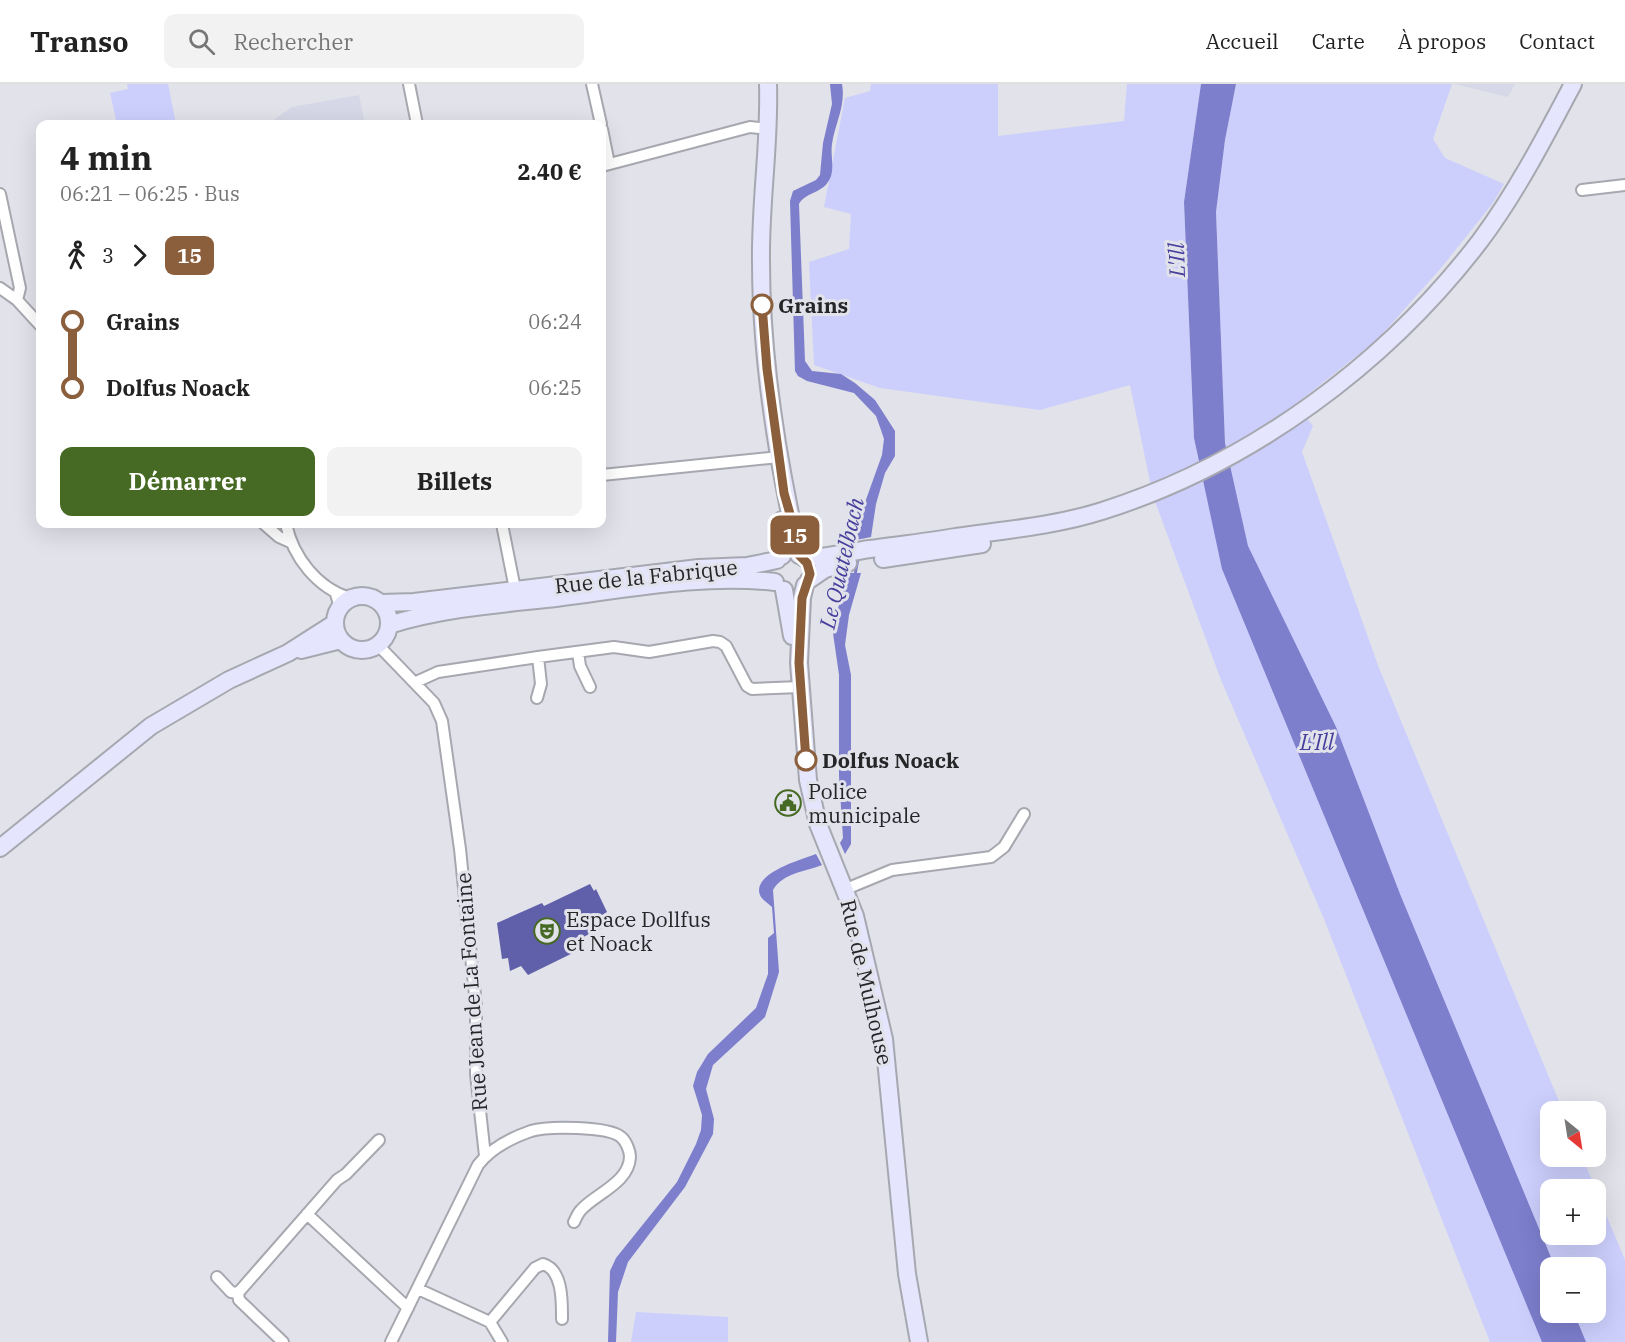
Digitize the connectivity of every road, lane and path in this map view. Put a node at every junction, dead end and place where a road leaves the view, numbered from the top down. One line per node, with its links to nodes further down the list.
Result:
1 (409, 84): 5 (street)
2 (592, 84): 6 (street)
3 (768, 84): 7 (main road)
4 (1573, 84): 22 (main road)
5 (416, 120)
6 (600, 120)
7 (768, 129): 8 (street); 15 (main road)
8 (606, 165)
9 (1625, 185): 10 (street)
10 (1582, 190)
11 (0, 194): 13 (street)
12 (0, 288): 13 (street)
13 (17, 300): 14 (street)
14 (35, 313)
15 (779, 457): 16 (street); 21 (main road)
16 (606, 475)
17 (269, 528): 20 (street)
18 (287, 528): 20 (street)
19 (503, 528): 25 (street)
20 (290, 542): 27 (street)
21 (790, 558): 22 (main road, Rue de la Fabrique); 23 (main road); 24 (main road); 25 (main road, Rue de la Fabrique)
22 (847, 558): 23 (main road)
23 (807, 583): 24 (main road); 34 (main road, Rue de Mulhouse)
24 (779, 586): 25 (main road, Rue de la Fabrique); 34 (main road, Rue de Mulhouse)
25 (516, 596): 26 (main road, Rue de la Fabrique); 28 (main road, Rue de la Fabrique)
26 (382, 603): 27 (main road); 28 (main road)
27 (340, 606): 29 (main road); 32 (main road)
28 (389, 625): 30 (main road)
29 (341, 640): 30 (main road); 32 (main road)
30 (378, 645): 35 (street, Rue Jean de La Fontaine)
31 (578, 652): 33 (street); 36 (street); 37 (street)
32 (288, 653): 40 (main road)
33 (538, 657): 35 (street); 38 (street)
34 (799, 663): 37 (main road, Rue de Mulhouse)
35 (416, 682): 43 (street, Rue Jean de La Fontaine)
36 (590, 687)
37 (800, 687): 41 (main road, Rue de Mulhouse)
38 (537, 698)
39 (1024, 814): 41 (street)
40 (0, 848)
41 (846, 889): 55 (main road, Rue de Mulhouse)
42 (379, 1140): 44 (street)
43 (485, 1156): 45 (street); 47 (street)
44 (307, 1214): 48 (street); 49 (street)
45 (574, 1222)
46 (217, 1277): 48 (street)
47 (418, 1289): 49 (street); 51 (street)
48 (238, 1293): 52 (street)
49 (408, 1308): 53 (street)
50 (561, 1318): 51 (street)
51 (489, 1322): 54 (street)
52 (283, 1342)
53 (391, 1342)
54 (502, 1342)
55 (919, 1342)

